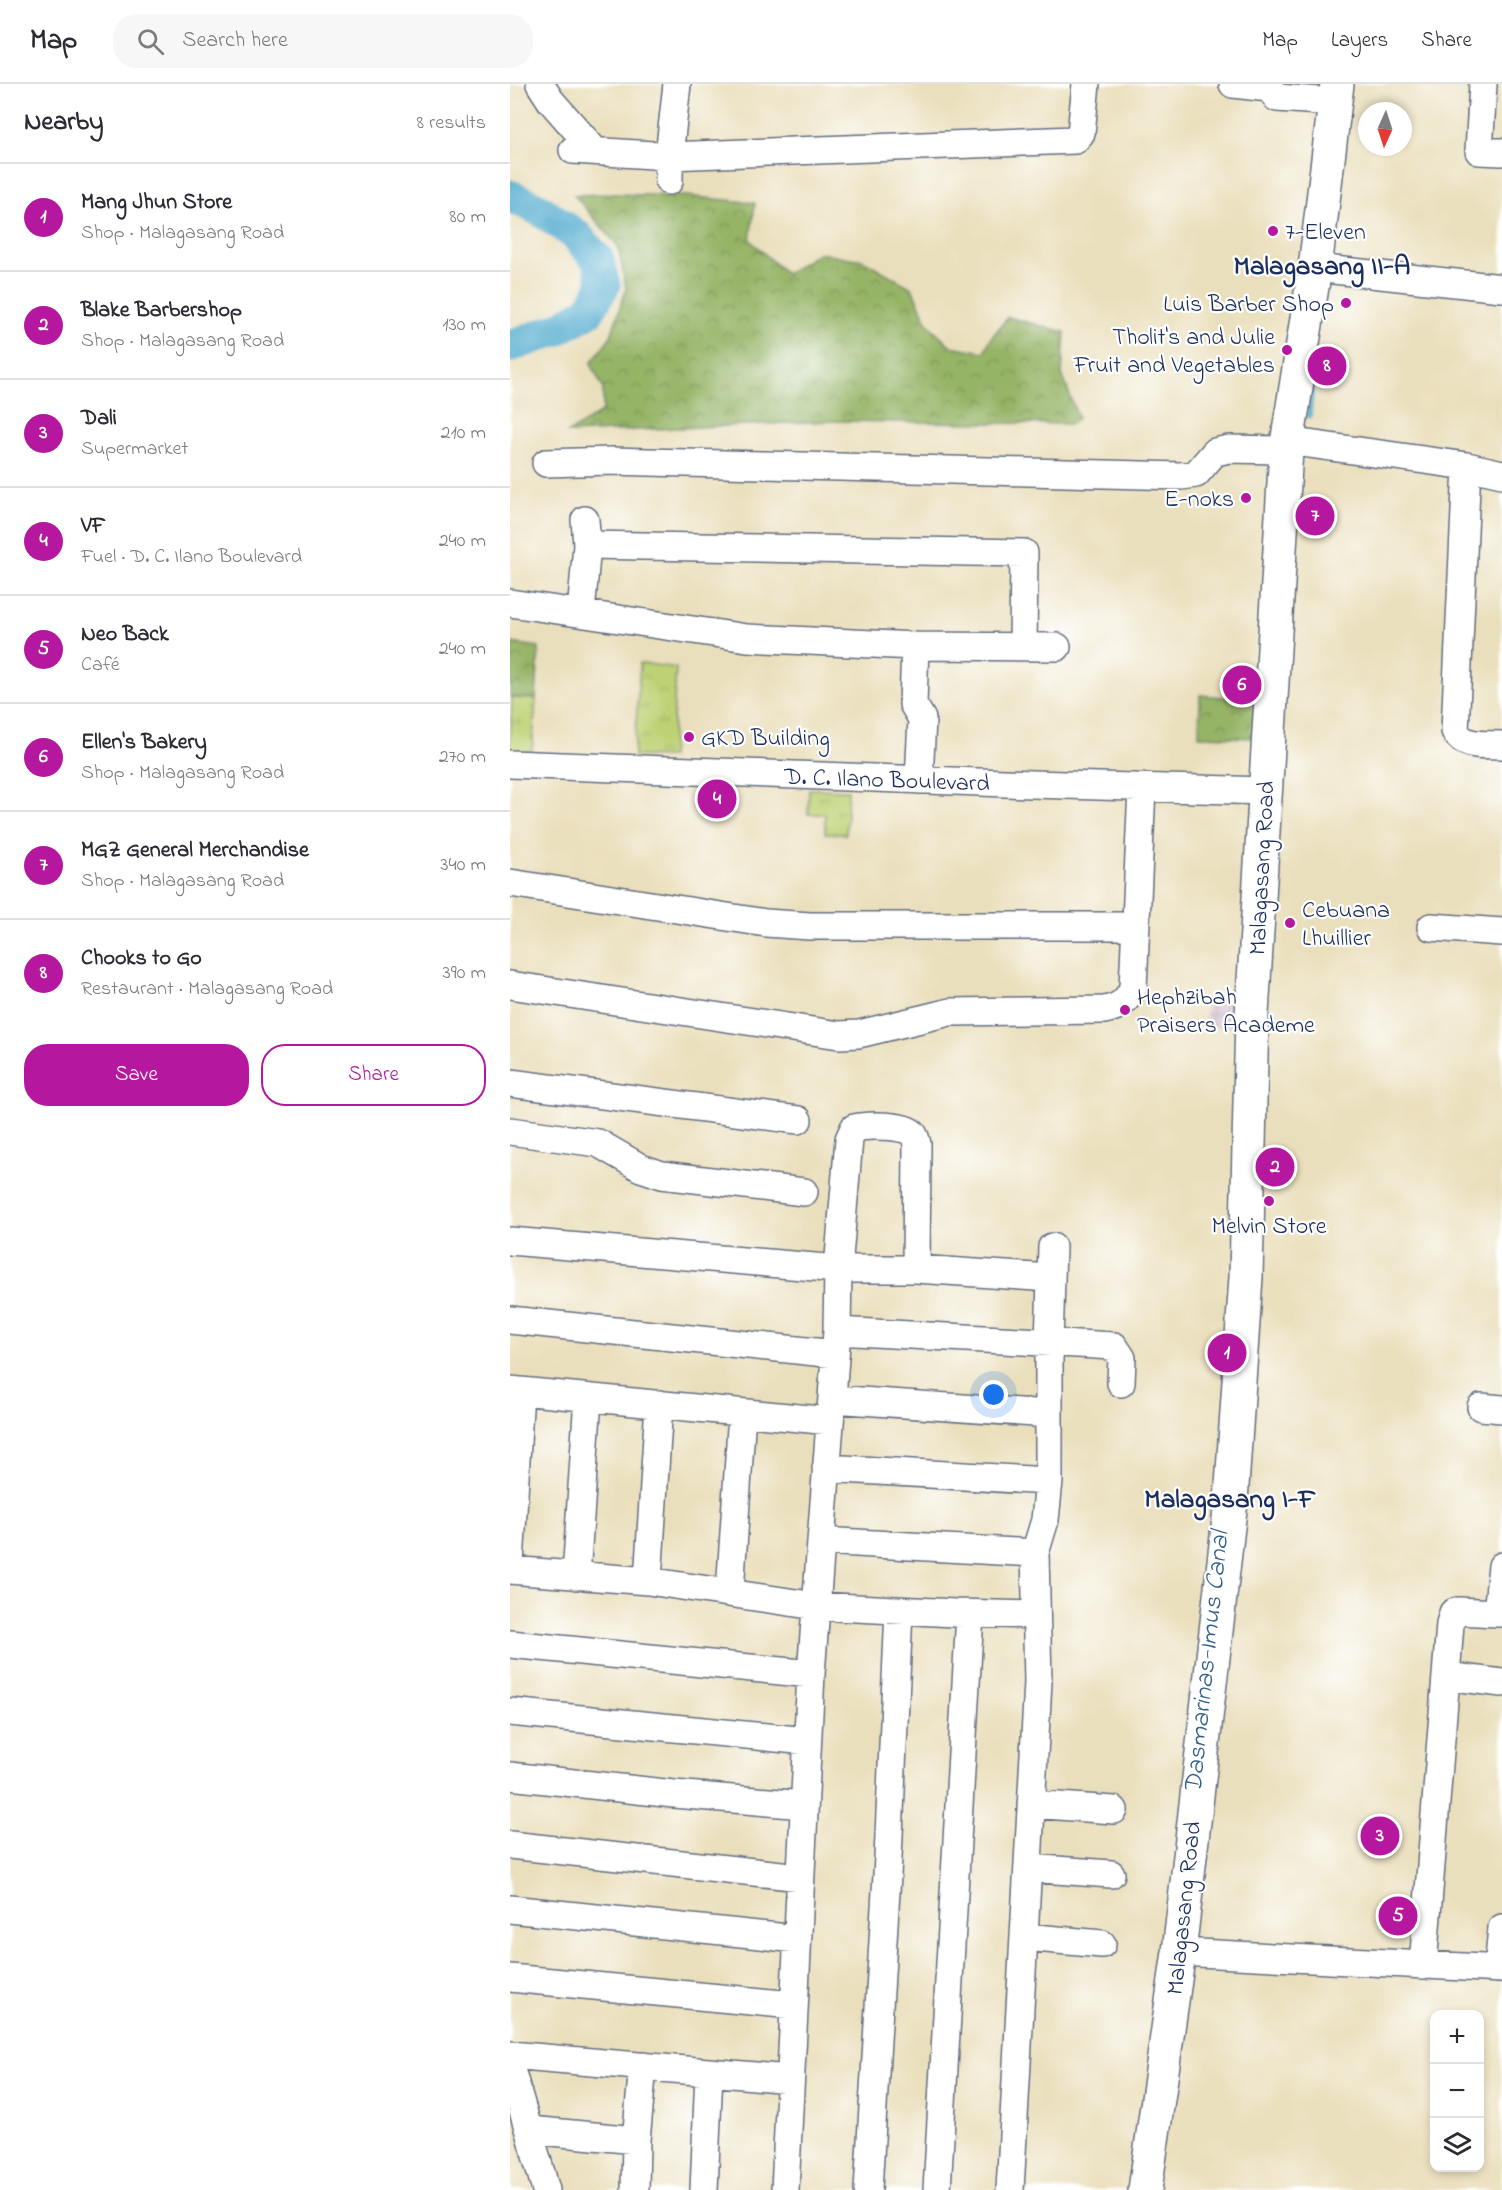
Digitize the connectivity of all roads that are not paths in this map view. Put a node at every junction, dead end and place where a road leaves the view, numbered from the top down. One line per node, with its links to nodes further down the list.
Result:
1 (540, 84): 9 (street)
2 (677, 84): 9 (street)
3 (1086, 84): 9 (street)
4 (1233, 84): 6 (street)
5 (1483, 84): 8 (street)
6 (1270, 86): 7 (street)
7 (1336, 93): 10 (main road, Malagasang Road)
8 (1502, 152)
9 (669, 168)
10 (1315, 268): 11 (street); 12 (main road, Malagasang Road)
11 (1502, 288)
12 (1286, 446): 13 (street); 14 (street); 25 (main road, Malagasang Road)
13 (546, 463)
14 (1467, 466): 15 (street); 21 (street)
15 (1502, 474)
16 (510, 603): 17 (street)
17 (581, 613): 18 (street); 19 (street)
18 (915, 646): 19 (street); 23 (street)
19 (1023, 647): 20 (street)
20 (1057, 647)
21 (1502, 745)
22 (510, 764): 23 (street, D. C. Ilano Boulevard)
23 (910, 780): 24 (street, D. C. Ilano Boulevard)
24 (1142, 788): 25 (street, D. C. Ilano Boulevard); 27 (street)
25 (1265, 791): 84 (main road, Malagasang Road)
26 (510, 883): 27 (street)
27 (1136, 926): 30 (street)
28 (1431, 927): 29 (street)
29 (1502, 932)
30 (510, 985)
31 (510, 1083): 32 (street)
32 (798, 1120)
33 (510, 1131): 34 (street)
34 (804, 1192)
35 (510, 1241): 37 (street)
36 (1053, 1247): 39 (street)
37 (838, 1269): 38 (street); 38 (street); 41 (street)
38 (916, 1269): 39 (street)
39 (1051, 1278): 42 (street)
40 (510, 1320): 41 (street)
41 (836, 1342): 42 (street); 47 (street)
42 (1049, 1344): 43 (street); 49 (street)
43 (1121, 1383)
44 (515, 1391): 45 (street); 54 (street)
45 (588, 1398): 46 (street); 57 (street)
46 (659, 1404): 48 (street); 58 (street)
47 (831, 1410): 48 (street); 49 (street); 50 (street)
48 (742, 1413): 59 (street)
49 (1048, 1414): 51 (street)
50 (826, 1468): 51 (street); 52 (street)
51 (1049, 1481): 53 (street)
52 (821, 1541): 53 (street); 60 (street)
53 (1035, 1553): 64 (street)
54 (510, 1564)
55 (1502, 1566): 62 (street)
56 (510, 1570): 57 (street)
57 (576, 1576): 58 (street)
58 (648, 1581): 59 (street)
59 (730, 1592): 60 (street)
60 (816, 1606): 61 (street); 66 (street)
61 (899, 1611): 63 (street); 100 (street)
62 (1499, 1613): 67 (street)
63 (970, 1614): 64 (street); 101 (street)
64 (1036, 1615): 72 (street)
65 (510, 1644): 66 (street)
66 (811, 1674): 70 (street)
67 (1446, 1676): 68 (street); 85 (street)
68 (1502, 1683)
69 (510, 1712): 70 (street)
70 (807, 1741): 73 (street)
71 (510, 1776): 73 (street)
72 (1031, 1804): 74 (street); 76 (street)
73 (804, 1805): 78 (street)
74 (1114, 1810)
75 (510, 1845): 78 (street)
76 (1028, 1868): 77 (street); 81 (street)
77 (1111, 1874)
78 (801, 1877): 82 (street)
79 (510, 1909): 82 (street)
80 (1502, 1928): 86 (street)
81 (1024, 1937): 83 (street); 102 (street)
82 (797, 1939): 88 (street)
83 (1102, 1944)
84 (1179, 1952): 85 (street); 103 (main road, Malagasang Road)
85 (1423, 1966): 86 (street)
86 (1500, 1969)
87 (510, 1978): 88 (street)
88 (793, 2005): 93 (street)
89 (510, 2055): 91 (street)
90 (510, 2066): 94 (street)
91 (643, 2066): 92 (street); 95 (street)
92 (709, 2072): 93 (street); 98 (street)
93 (790, 2079): 99 (street)
94 (530, 2130): 95 (street); 96 (street)
95 (636, 2140): 97 (street)
96 (546, 2190)
97 (634, 2190)
98 (704, 2190)
99 (785, 2190)
100 (868, 2190)
101 (937, 2190)
102 (1010, 2190)
103 (1145, 2190)

